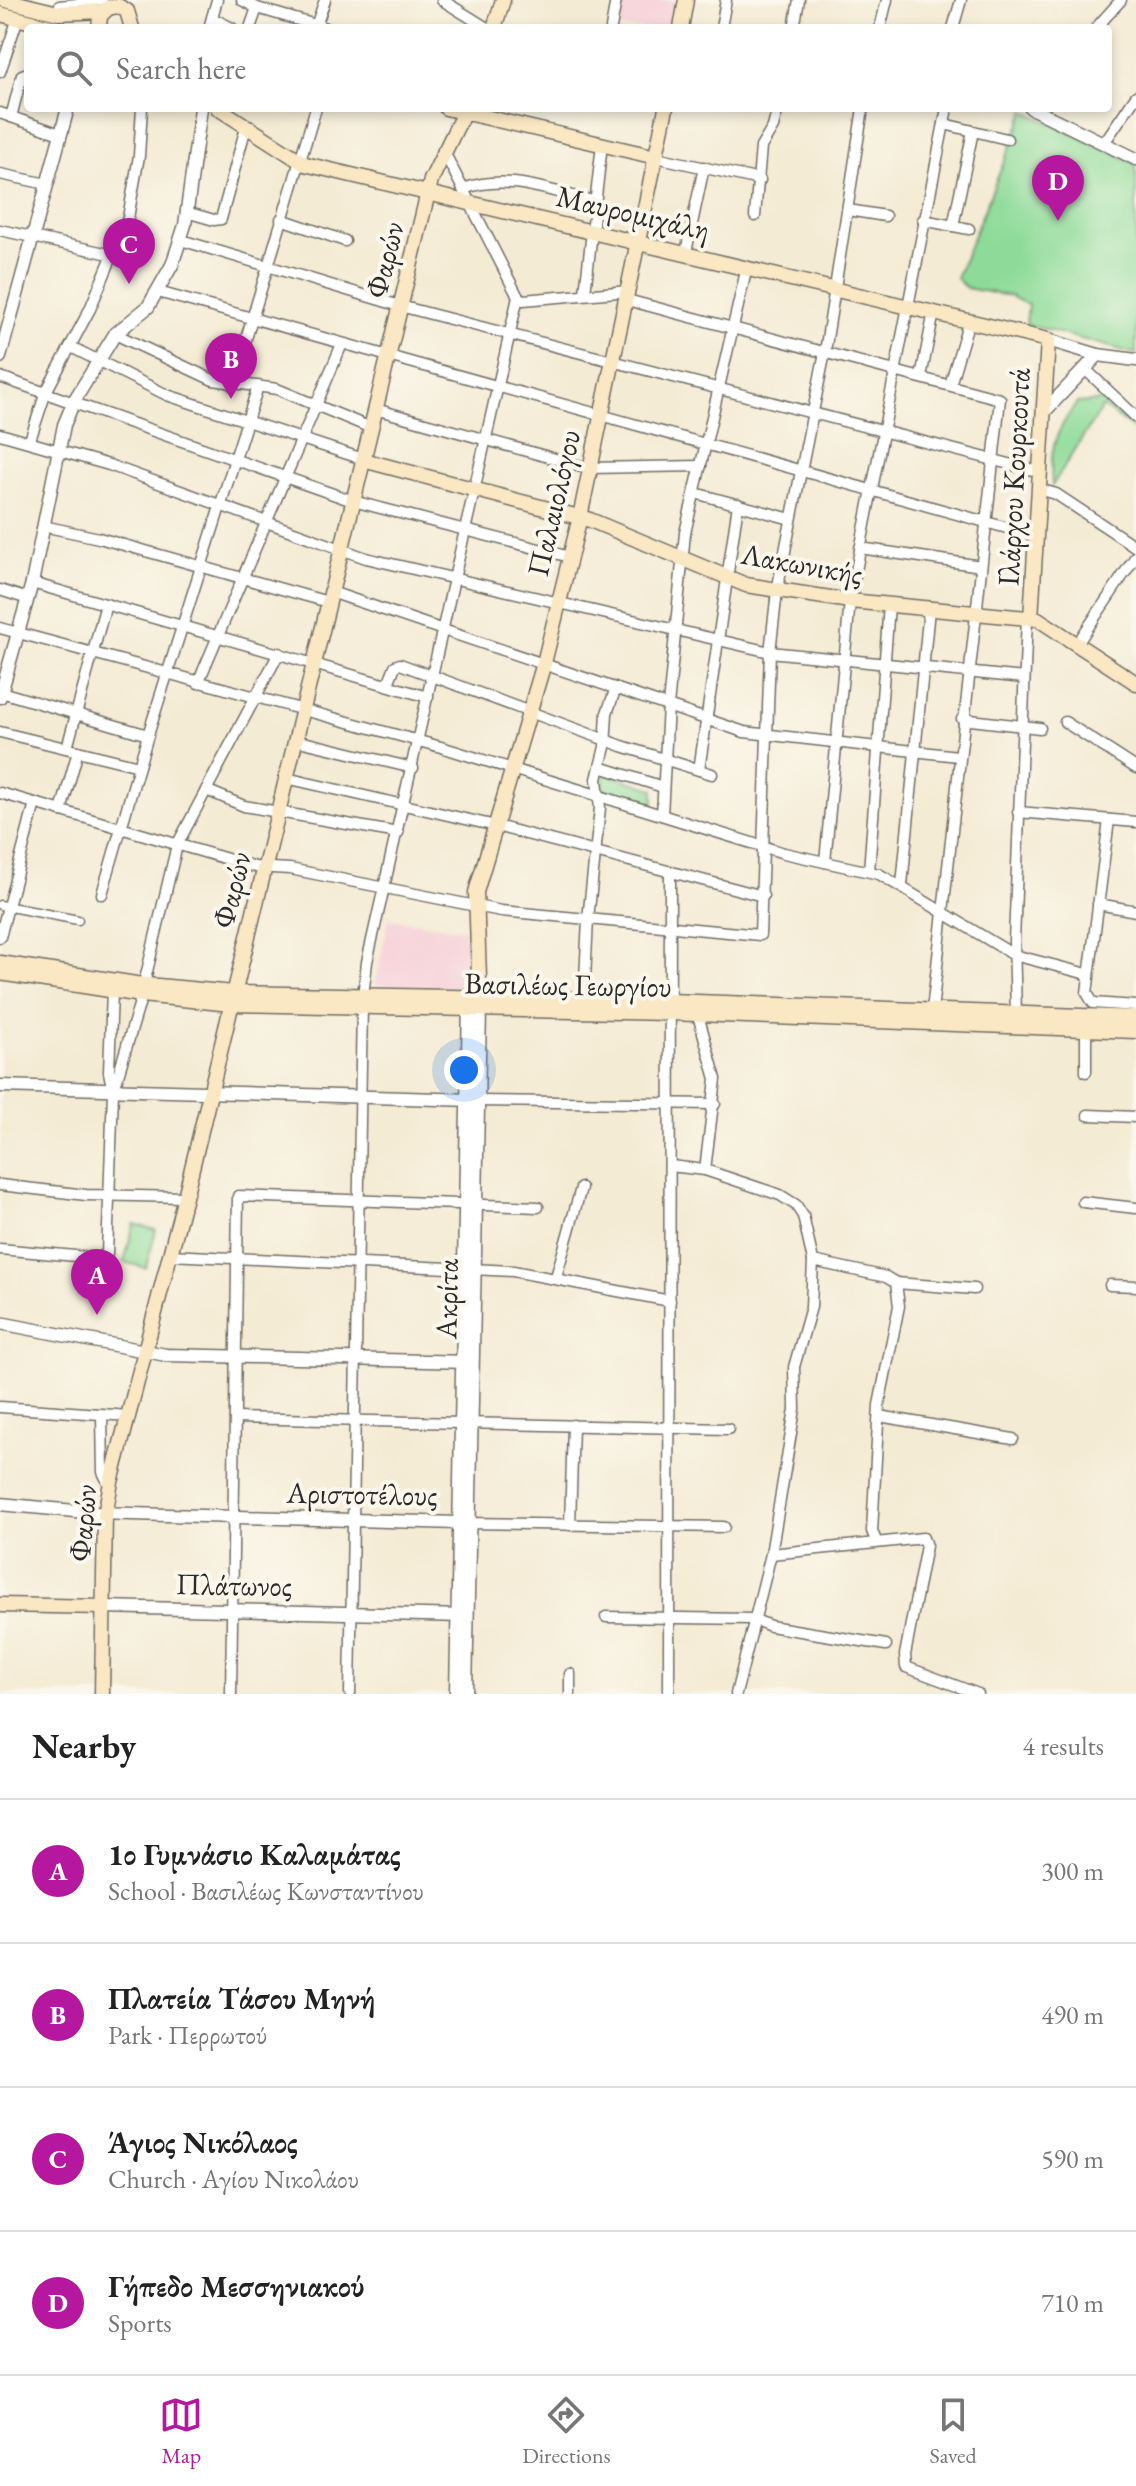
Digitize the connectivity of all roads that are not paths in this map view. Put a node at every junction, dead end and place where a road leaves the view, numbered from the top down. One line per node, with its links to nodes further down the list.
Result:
1 (9, 0): 17 (main road)
2 (134, 0): 20 (main road)
3 (217, 0): 21 (street)
4 (242, 0): 16 (street)
5 (325, 0): 25 (street)
6 (442, 0): 26 (street)
7 (503, 0): 27 (main road)
8 (616, 0): 28 (street)
9 (686, 0): 29 (main road)
10 (726, 0): 30 (street)
11 (799, 0): 31 (street)
12 (887, 0): 32 (street)
13 (961, 0): 33 (street)
14 (1121, 0): 34 (street)
15 (108, 5): 17 (main road); 20 (main road); 22 (main road)
16 (257, 8): 23 (street); 24 (street)
17 (58, 12): 19 (main road)
18 (0, 14): 19 (main road)
19 (18, 18): 35 (street)
20 (133, 23)
21 (210, 23)
22 (101, 24)
23 (251, 24)
24 (309, 24)
25 (317, 24)
26 (481, 24)
27 (495, 24)
28 (612, 24)
29 (682, 24)
30 (722, 24)
31 (795, 24)
32 (881, 24)
33 (954, 24)
34 (1100, 24)
35 (1, 68)
36 (24, 74): 50 (street)
37 (1136, 96): 56 (street)
38 (67, 112): 54 (street)
39 (142, 112): 84 (street)
40 (199, 112): 70 (street)
41 (224, 112): 52 (main road, Μαυρομιχάλη)
42 (315, 112): 61 (street)
43 (464, 112): 58 (main road, Φαρών)
44 (473, 112): 57 (main road)
45 (665, 112): 59 (main road, Παλαιολόγου)
46 (777, 112): 64 (street)
47 (862, 112): 69 (street)
48 (946, 112): 51 (street)
49 (1041, 112): 56 (street)
50 (5, 115): 54 (street)
51 (944, 124): 53 (street); 74 (street)
52 (246, 127): 61 (main road, Μαυρομιχάλη); 70 (street)
53 (973, 131): 55 (street); 75 (street)
54 (60, 134): 65 (street)
55 (1007, 139)
56 (1104, 143): 60 (street)
57 (602, 144): 59 (main road); 68 (street)
58 (443, 150): 66 (main road, Φαρών); 67 (street)
59 (656, 157): 62 (street); 82 (main road, Παλαιολόγου)
60 (1136, 159)
61 (299, 162): 66 (main road, Μαυρομιχάλη); 73 (street)
62 (704, 167): 64 (street); 83 (street)
63 (0, 174): 65 (street)
64 (760, 180): 71 (street)
65 (47, 184): 79 (street)
66 (428, 193): 67 (main road, Μαυρομιχάλη); 92 (main road, Φαρών)
67 (468, 196): 68 (street); 78 (main road, Μαυρομιχάλη); 91 (street)
68 (593, 201): 78 (street)
69 (848, 210): 72 (street); 87 (street)
70 (186, 212): 80 (street)
71 (755, 216)
72 (885, 216)
73 (281, 219): 81 (street); 85 (street)
74 (923, 220): 75 (street); 93 (street)
75 (953, 226): 76 (street)
76 (969, 229)
77 (0, 230): 79 (street)
78 (590, 230): 82 (main road, Μαυρομιχάλη); 89 (street)
79 (33, 237): 84 (street); 99 (street)
80 (181, 240): 85 (street); 88 (street)
81 (345, 241)
82 (640, 242): 83 (main road, Μαυρομιχάλη); 90 (main road, Παλαιολόγου)
83 (686, 252): 86 (main road, Μαυρομιχάλη)
84 (114, 255): 103 (street)
85 (267, 266): 92 (street); 95 (street)
86 (747, 267): 87 (main road, Μαυρομιχάλη); 97 (street)
87 (836, 288): 93 (main road, Μαυρομιχάλη); 104 (street)
88 (158, 292): 95 (street); 100 (street)
89 (585, 293): 90 (street); 91 (street)
90 (628, 296): 97 (street); 108 (main road, Παλαιολόγου)
91 (518, 297): 98 (street)
92 (400, 306): 98 (street); 106 (main road, Φαρών)
93 (907, 306): 94 (main road, Μαυρομιχάλη); 112 (street)
94 (934, 312): 96 (main road, Μαυρομιχάλη); 114 (street)
95 (251, 319): 102 (street); 115 (street)
96 (969, 320): 101 (main road, Μαυρομιχάλη); 116 (street)
97 (733, 328): 104 (street); 119 (street)
98 (509, 333): 108 (street); 118 (street)
99 (3, 334): 107 (street)
100 (115, 334): 110 (street); 115 (street)
101 (1048, 340): 105 (street); 125 (main road, Ιλάρχου Κουρκουτά)
102 (342, 344): 106 (street); 122 (street)
103 (71, 347): 110 (street); 120 (street)
104 (825, 352): 112 (street); 124 (street)
105 (1098, 355): 109 (street); 111 (street)
106 (388, 356): 118 (street); 123 (main road, Φαρών)
107 (0, 357)
108 (613, 360): 119 (street); 126 (main road, Παλαιολόγου)
109 (1136, 360)
110 (98, 361): 121 (street); 128 (street)
111 (1085, 369): 125 (street); 127 (street)
112 (895, 370): 114 (street); 130 (street)
113 (0, 377): 120 (street)
114 (921, 377): 116 (street)
115 (232, 385): 117 (street)
116 (950, 385): 139 (street)
117 (258, 386): 122 (street); 128 (street)
118 (498, 386): 126 (street); 134 (street)
119 (720, 388): 124 (street); 135 (street)
120 (46, 392): 121 (street); 133 (street)
121 (74, 401): 136 (street); 137 (street)
122 (316, 406): 129 (street); 132 (street)
123 (375, 409): 129 (main road, Φαρών); 134 (street)
124 (813, 412): 130 (street); 142 (street)
125 (1044, 412): 143 (main road, Ιλάρχου Κουρκουτά)
126 (600, 415): 135 (street); 141 (main road, Παλαιολόγου)
127 (1136, 417)
128 (248, 420): 132 (street); 137 (street)
129 (371, 428): 138 (main road, Φαρών)
130 (883, 431): 139 (street); 147 (street)
131 (0, 434): 133 (street)
132 (302, 439): 138 (street); 144 (street)
133 (30, 440): 136 (street)
134 (485, 442): 141 (street); 145 (street)
135 (707, 444): 140 (street); 142 (street)
136 (58, 448): 151 (street); 156 (street)
137 (236, 460): 144 (street); 151 (street)
138 (363, 460): 145 (main road, Λακωνικής); 149 (main road, Φαρών)
139 (993, 460): 143 (street); 154 (street)
140 (701, 466): 141 (street); 148 (street)
141 (588, 468): 152 (main road, Παλαιολόγου)
142 (801, 471): 147 (street); 153 (street)
143 (1040, 472): 146 (main road, Ιλάρχου Κουρκουτά)
144 (286, 477): 149 (street); 155 (street)
145 (475, 489): 152 (main road, Λακωνικής); 157 (street)
146 (1039, 489): 158 (main road, Ιλάρχου Κουρκουτά); 159 (street)
147 (871, 490): 154 (street); 160 (street)
148 (695, 493): 150 (street); 162 (street)
149 (353, 501): 157 (street); 161 (main road, Φαρών)
150 (738, 504): 153 (street); 169 (street)
151 (222, 507): 155 (street); 166 (street)
152 (580, 517): 162 (main road, Λακωνικής); 164 (main road, Παλαιολόγου)
153 (791, 519): 172 (street)
154 (986, 522): 158 (street); 165 (street)
155 (266, 523): 161 (street); 167 (street)
156 (43, 526): 166 (street); 170 (street)
157 (466, 530): 164 (street); 168 (street)
158 (1036, 536): 181 (main road, Ιλάρχου Κουρκουτά)
159 (1136, 547)
160 (860, 548): 165 (street); 175 (street)
161 (341, 551): 168 (street); 173 (main road, Φαρών)
162 (683, 556): 169 (main road, Λακωνικής); 185 (street)
163 (1136, 556): 189 (street)
164 (570, 557): 176 (main road, Παλαιολόγου)
165 (981, 566): 180 (street)
166 (203, 567): 167 (street); 182 (street)
167 (243, 577): 173 (street); 187 (street)
168 (454, 579): 176 (street); 184 (street)
169 (728, 579): 172 (main road, Λακωνικής); 188 (street)
170 (32, 583): 174 (street); 177 (street)
171 (0, 590): 174 (street)
172 (777, 591): 175 (main road, Λακωνικής); 190 (street)
173 (330, 597): 184 (street); 194 (main road, Φαρών)
174 (28, 599): 186 (street)
175 (850, 601): 178 (main road, Λακωνικής); 193 (street)
176 (558, 603): 185 (street); 195 (main road, Παλαιολόγου)
177 (106, 604): 182 (street); 192 (street)
178 (889, 605): 179 (main road, Λακωνικής); 196 (street)
179 (929, 609): 180 (main road, Λακωνικής); 197 (street)
180 (975, 612): 181 (main road, Λακωνικής); 199 (street)
181 (1029, 618): 189 (main road, Λακωνικής); 202 (street)
182 (184, 626): 187 (street); 200 (street)
183 (0, 628): 186 (street)
184 (443, 630): 195 (street); 201 (street)
185 (675, 630): 188 (street); 210 (street)
186 (17, 633): 192 (street); 198 (street)
187 (218, 636): 191 (street); 203 (street)
188 (720, 642): 190 (street); 215 (street)
189 (1077, 644): 204 (main road, Λακωνικής)
190 (770, 652): 193 (street); 221 (street)
191 (279, 653): 194 (street); 209 (street)
192 (92, 654): 200 (street); 212 (street)
193 (843, 659): 196 (street); 225 (street)
194 (314, 663): 205 (street); 213 (main road, Φαρών)
195 (544, 663): 206 (street); 211 (main road, Παλαιολόγου)
196 (885, 663): 197 (street); 226 (street)
197 (924, 667): 199 (street); 228 (street)
198 (4, 669): 207 (street)
199 (967, 672): 202 (street); 214 (street)
200 (167, 674): 203 (street); 220 (street)
201 (433, 675): 205 (street); 208 (street); 211 (street)
202 (1024, 678): 217 (street)
203 (198, 683): 209 (street)
204 (1136, 683)
205 (388, 684): 208 (street)
206 (616, 688): 210 (street); 222 (street)
207 (1, 694): 212 (street)
208 (428, 697): 224 (street)
209 (256, 699): 213 (street); 240 (street)
210 (668, 706): 215 (street); 230 (street)
211 (531, 710): 222 (street); 235 (main road, Παλαιολόγου)
212 (77, 712): 220 (street); 227 (street)
213 (302, 712): 223 (main road, Φαρών); 224 (street)
214 (962, 719): 217 (street); 229 (street)
215 (709, 720): 221 (street); 236 (street)
216 (1065, 722): 234 (street)
217 (1022, 726): 218 (street); 246 (street)
218 (1040, 728)
219 (0, 732): 227 (street)
220 (148, 735): 231 (street)
221 (767, 736): 225 (street); 255 (street)
222 (606, 739): 230 (street); 232 (street)
223 (295, 740): 233 (street); 238 (main road, Φαρών)
224 (419, 741): 233 (street); 235 (street)
225 (836, 744): 226 (street); 257 (street)
226 (876, 748): 228 (street); 259 (street)
227 (73, 750): 231 (street); 245 (street)
228 (916, 752): 229 (street); 261 (street)
229 (958, 756): 268 (street)
230 (664, 759): 236 (street); 239 (street)
231 (139, 766): 252 (street)
232 (600, 767): 239 (street); 242 (street)
233 (413, 768): 244 (street)
234 (1136, 768)
235 (514, 770): 242 (street); 251 (main road, Παλαιολόγου)
236 (699, 770): 237 (street)
237 (712, 774)
238 (286, 778): 244 (street); 247 (main road, Φαρών)
239 (663, 787): 248 (street)
240 (206, 790): 247 (street); 254 (street)
241 (0, 793): 243 (street)
242 (597, 795): 248 (street); 256 (street)
243 (35, 803): 245 (street); 266 (street)
244 (404, 806): 251 (street); 253 (street)
245 (61, 811): 252 (street)
246 (1018, 812): 249 (street); 274 (street)
247 (277, 813): 253 (street); 258 (main road, Φαρών)
248 (662, 815): 255 (street)
249 (1109, 820): 250 (street); 265 (street)
250 (1136, 822)
251 (496, 826): 256 (street); 267 (main road, Παλαιολόγου)
252 (120, 828): 254 (street); 263 (street)
253 (398, 833): 262 (street)
254 (177, 845): 258 (street); 278 (street)
255 (764, 847): 257 (street); 264 (street)
256 (593, 851): 260 (street); 270 (street)
257 (825, 862): 259 (street)
258 (264, 869): 262 (street); 280 (main road, Φαρών)
259 (869, 871): 261 (street)
260 (670, 872): 264 (street); 272 (street)
261 (902, 885): 268 (street)
262 (385, 886): 267 (street); 282 (street)
263 (102, 894)
264 (763, 896): 272 (street)
265 (1098, 904): 269 (street); 277 (street)
266 (4, 906): 271 (street); 273 (street)
267 (476, 906): 270 (street); 283 (main road, Ακρίτα)
268 (942, 911): 274 (street); 286 (street)
269 (1136, 911)
270 (588, 919): 272 (street); 281 (street)
271 (78, 920)
272 (669, 928): 285 (street)
273 (0, 937)
274 (1014, 955): 277 (street); 287 (street)
275 (0, 963): 278 (main road, Βασιλέως Γεωργίου)
276 (0, 973): 279 (main road, Βασιλέως Γεωργίου)
277 (1087, 974): 284 (street)
278 (143, 990): 279 (main road, Βασιλέως Γεωργίου); 280 (main road, Βασιλέως Γεωργίου); 294 (street)
279 (112, 991): 294 (street)
280 (232, 998): 282 (main road, Βασιλέως Γεωργίου); 295 (main road, Φαρών)
281 (584, 1000): 283 (main road, Βασιλέως Γεωργίου); 285 (main road, Βασιλέως Γεωργίου)
282 (363, 1001): 283 (main road, Βασιλέως Γεωργίου); 296 (street)
283 (474, 1004): 285 (main road, Βασιλέως Γεωργίου); 297 (street, Ακρίτα)
284 (1136, 1006)
285 (670, 1007): 286 (main road, Βασιλέως Γεωργίου); 288 (main road, Βασιλέως Γεωργίου); 298 (street)
286 (932, 1011): 287 (main road, Βασιλέως Γεωργίου)
287 (1016, 1014): 289 (main road, Βασιλέως Γεωργίου)
288 (698, 1015): 290 (main road, Βασιλέως Γεωργίου); 299 (street)
289 (1136, 1018)
290 (1086, 1029): 291 (main road, Βασιλέως Γεωργίου); 292 (street)
291 (1136, 1031)
292 (1086, 1072)
293 (0, 1086): 294 (street)
294 (113, 1092): 295 (street); 306 (street)
295 (209, 1095): 296 (street); 307 (main road, Φαρών)
296 (360, 1098): 297 (street); 308 (street)
297 (472, 1100): 298 (street); 310 (street, Ακρίτα)
298 (670, 1104): 299 (street); 302 (street)
299 (715, 1104): 303 (street)
300 (1088, 1115): 301 (street)
301 (1136, 1117)
302 (670, 1166): 303 (street); 324 (street)
303 (705, 1170): 316 (street)
304 (0, 1185): 306 (street)
305 (581, 1188): 319 (street)
306 (111, 1197): 307 (street); 313 (street)
307 (185, 1197): 314 (main road, Φαρών)
308 (359, 1202): 310 (street); 315 (street); 317 (street)
309 (1083, 1202): 312 (street)
310 (471, 1205): 311 (street); 318 (street, Ακρίτα)
311 (538, 1207)
312 (1136, 1208)
313 (0, 1249)
314 (169, 1255): 315 (street); 326 (main road, Φαρών)
315 (238, 1259): 317 (street); 327 (street)
316 (813, 1261): 320 (street); 351 (street)
317 (357, 1266): 318 (street); 328 (street)
318 (469, 1269): 319 (street); 329 (street, Ακρίτα)
319 (556, 1277): 324 (street)
320 (896, 1283): 323 (street); 333 (street)
321 (1110, 1285): 322 (street)
322 (1136, 1286)
323 (974, 1289)
324 (670, 1301): 338 (street)
325 (0, 1323): 326 (street)
326 (144, 1352): 327 (street); 332 (main road, Φαρών)
327 (236, 1357): 328 (street); 334 (street)
328 (356, 1360): 329 (street); 335 (street)
329 (468, 1362): 336 (street, Ακρίτα)
330 (0, 1407): 331 (street)
331 (102, 1415): 332 (street); 341 (street)
332 (129, 1416): 341 (main road, Φαρών)
333 (879, 1416): 340 (street); 350 (street)
334 (235, 1418): 335 (street); 344 (street)
335 (355, 1421): 336 (street); 345 (street)
336 (466, 1423): 337 (street); 346 (street, Ακρίτα)
337 (573, 1425): 338 (street); 347 (street)
338 (669, 1427): 339 (street); 348 (street)
339 (728, 1429)
340 (1013, 1439)
341 (110, 1486): 343 (main road, Φαρών)
342 (0, 1504): 343 (street, Αριστοτέλους)
343 (106, 1513): 344 (street, Αριστοτέλους); 353 (main road, Φαρών)
344 (233, 1517): 345 (street, Αριστοτέλους); 354 (street)
345 (353, 1520): 346 (street, Αριστοτέλους); 355 (street)
346 (464, 1523): 347 (street, Αριστοτέλους); 356 (street, Ακρίτα)
347 (570, 1525): 348 (street, Αριστοτέλους)
348 (669, 1526): 349 (street, Αριστοτέλους); 358 (street)
349 (724, 1527)
350 (876, 1541): 351 (street); 370 (street)
351 (771, 1554): 359 (street)
352 (0, 1605): 353 (main road, Πλάτωνος)
353 (103, 1607): 354 (street, Πλάτωνος); 362 (main road, Φαρών)
354 (232, 1611): 355 (street, Πλάτωνος); 363 (street)
355 (351, 1614): 356 (street, Πλάτωνος); 364 (street)
356 (462, 1616): 365 (street, Ακρίτα); 366 (street, Ακρίτα)
357 (606, 1617): 358 (street)
358 (669, 1617): 359 (street); 368 (street)
359 (753, 1619): 360 (street); 369 (street)
360 (886, 1645)
361 (570, 1674): 367 (street)
362 (102, 1694)
363 (231, 1694)
364 (350, 1694)
365 (456, 1694)
366 (466, 1694)
367 (570, 1694)
368 (669, 1694)
369 (736, 1694)
370 (978, 1694)

